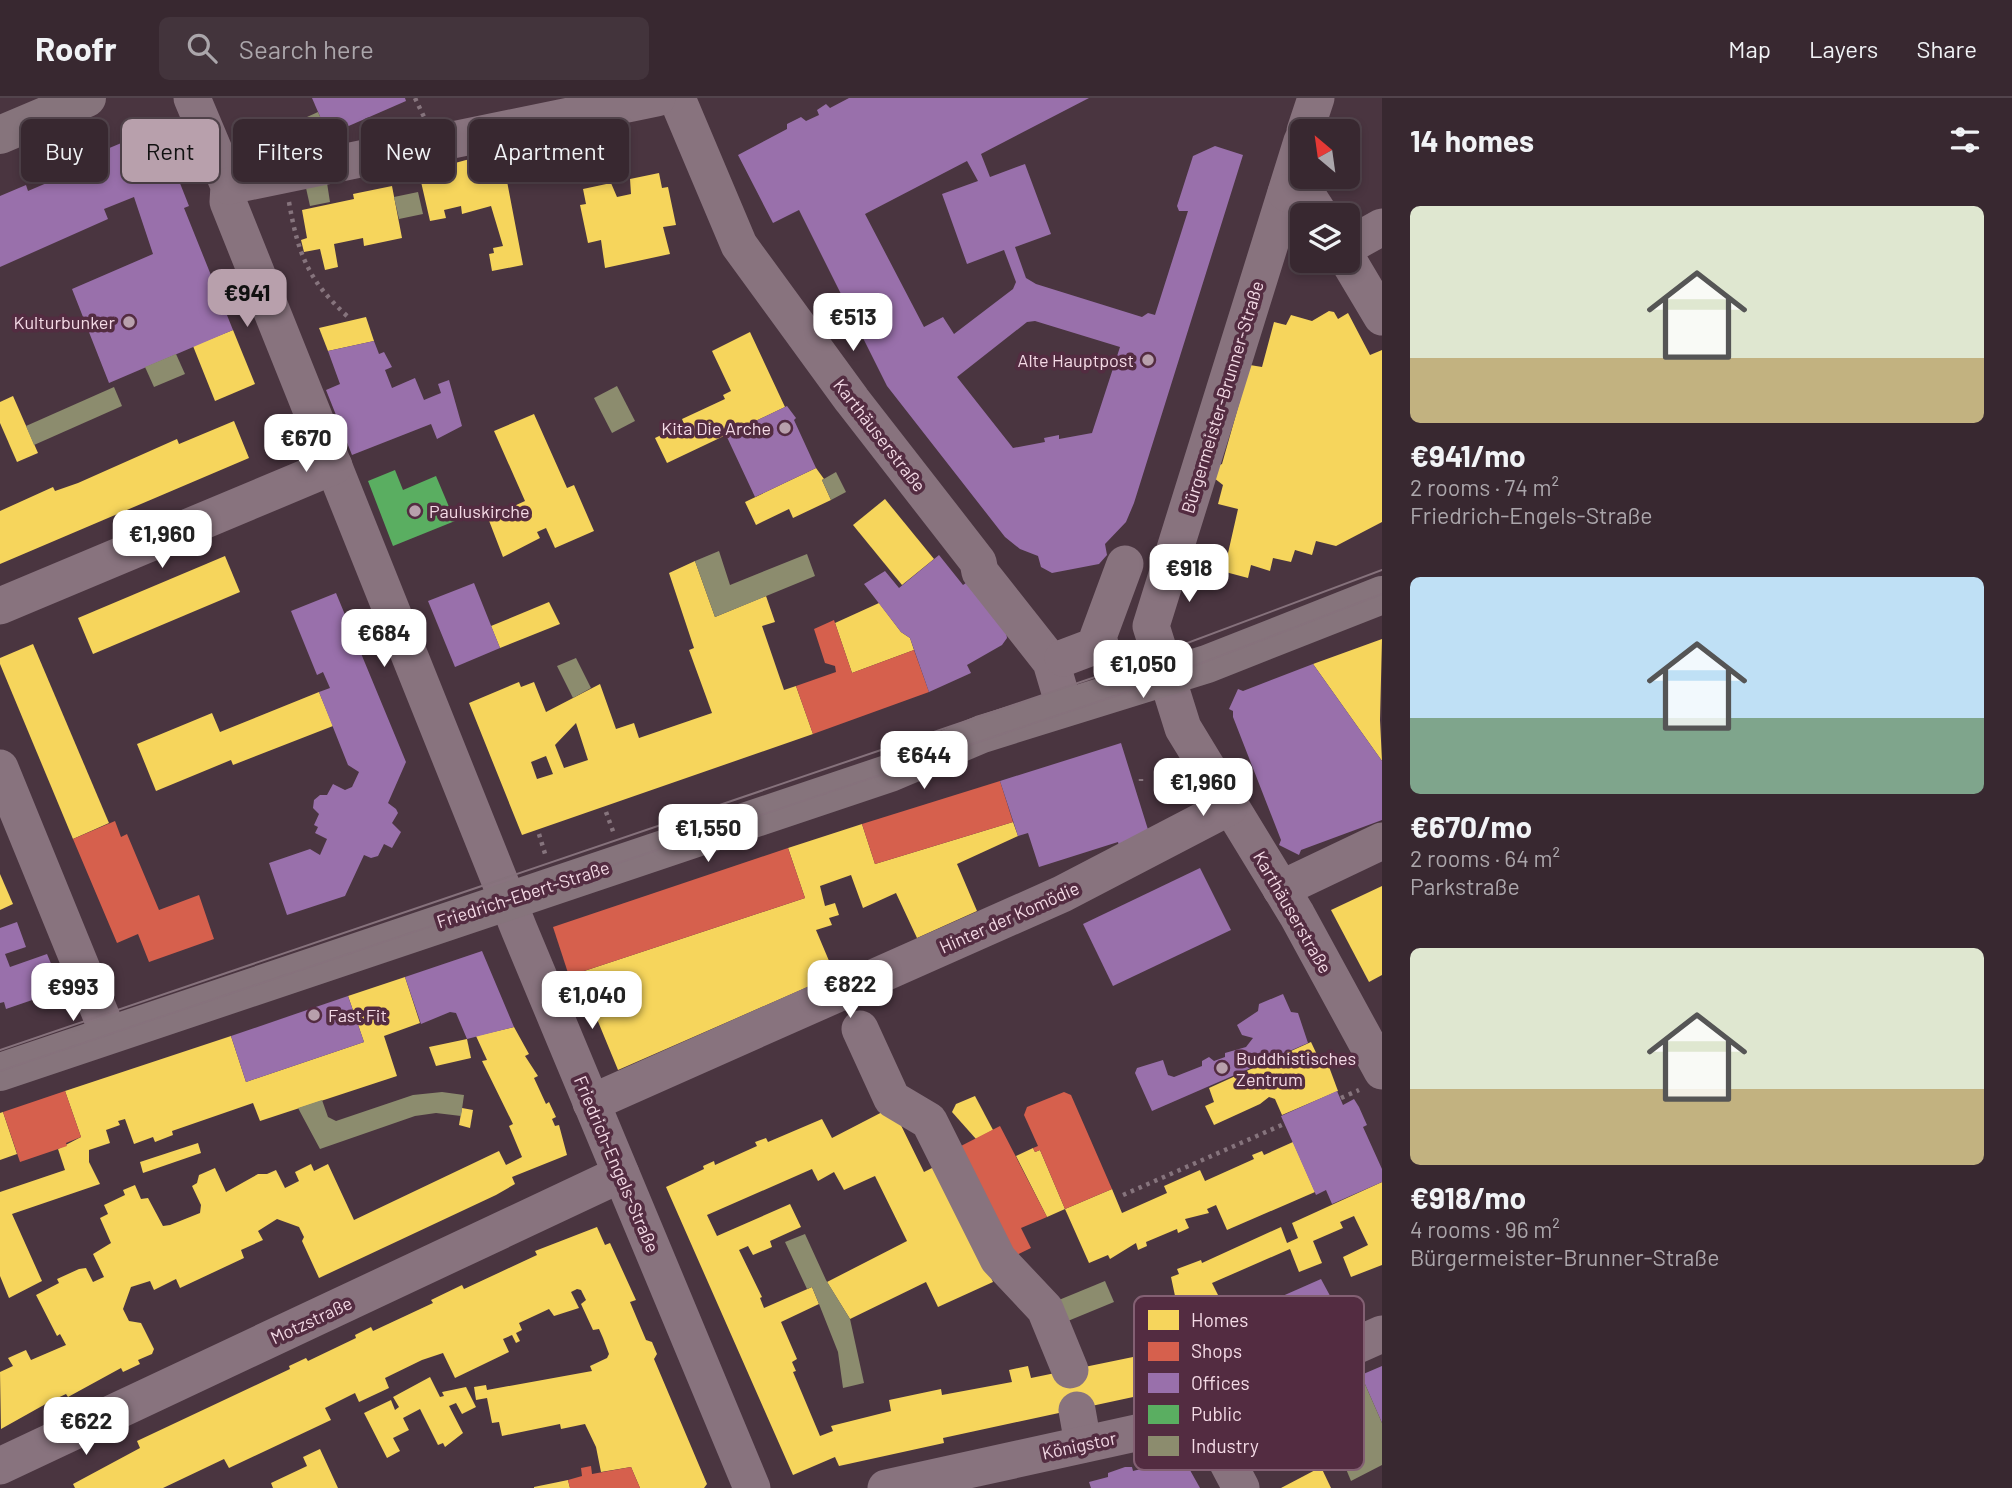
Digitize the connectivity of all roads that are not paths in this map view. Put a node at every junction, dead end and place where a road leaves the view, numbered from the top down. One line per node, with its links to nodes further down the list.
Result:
1 (86, 98): 7 (main road)
2 (192, 98): 9 (street, Friedrich-Engels-Straße)
3 (657, 98): 9 (street)
4 (677, 98): 22 (street, Karthäuserstraße)
5 (1315, 98): 6 (street)
6 (1309, 119)
7 (0, 135)
8 (1290, 180): 10 (street, Bürgermeister-Brunner-Straße)
9 (229, 186): 16 (street, Friedrich-Engels-Straße)
10 (1286, 193): 11 (street); 22 (street, Bürgermeister-Brunner-Straße)
11 (1312, 203)
12 (1382, 227): 13 (street)
13 (1360, 239)
14 (1356, 273): 15 (street)
15 (1382, 317)
16 (334, 466): 21 (street); 27 (street, Friedrich-Engels-Straße)
17 (1125, 564): 22 (street)
18 (1382, 575): 22 (main road, Friedrich-Ebert-Straße)
19 (1008, 582): 22 (street)
20 (1382, 595): 22 (main road, Friedrich-Ebert-Straße)
21 (0, 606)
22 (1105, 663): 24 (street, Karthäuserstraße); 27 (main road, Friedrich-Ebert-Straße)
23 (0, 768): 28 (street)
24 (1230, 807): 26 (street, Karthäuserstraße); 33 (street, Hinter der Komödie)
25 (1382, 841): 26 (street)
26 (1282, 889): 32 (street, Karthäuserstraße)
27 (504, 890): 28 (main road, Friedrich-Ebert-Straße); 33 (street, Friedrich-Engels-Straße)
28 (105, 1024): 30 (main road, Friedrich-Ebert-Straße); 31 (main road, Friedrich-Ebert-Straße)
29 (860, 1029): 37 (street)
30 (0, 1050)
31 (0, 1072)
32 (1373, 1080)
33 (591, 1103): 34 (street, Friedrich-Engels-Straße)
34 (621, 1174): 39 (street, Motzstraße); 41 (street, Friedrich-Engels-Straße)
35 (1382, 1334): 36 (street, Königstor)
36 (1364, 1342)
37 (1070, 1370)
38 (1134, 1421): 42 (street, Königstor)
39 (0, 1465)
40 (1232, 1470): 43 (street)
41 (752, 1488)
42 (891, 1488)
43 (1241, 1488)

